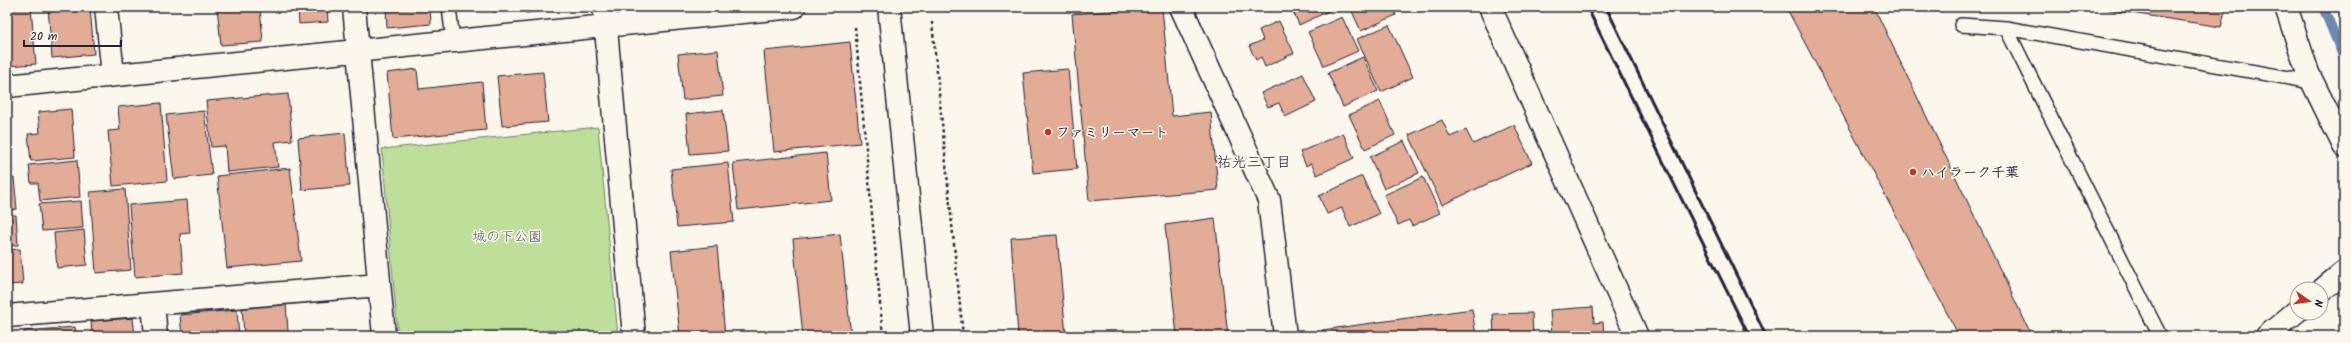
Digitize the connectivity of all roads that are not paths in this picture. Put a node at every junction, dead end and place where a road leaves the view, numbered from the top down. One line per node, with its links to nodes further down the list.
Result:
1 (106, 7): 14 (street)
2 (354, 7): 13 (street)
3 (449, 7): 12 (lane)
4 (794, 7): 9 (street)
5 (889, 7): 27 (street)
6 (1181, 7): 28 (street)
7 (1490, 7): 29 (street)
8 (2286, 7): 15 (street)
9 (605, 16): 12 (street); 26 (street)
10 (1961, 25): 11 (lane)
11 (2006, 28): 15 (lane); 30 (lane)
12 (452, 41): 13 (street)
13 (359, 51): 14 (street); 20 (street)
14 (113, 75): 16 (street)
15 (2312, 82): 17 (street)
16 (7, 86)
17 (2344, 146)
18 (2344, 272): 19 (street)
19 (2329, 284)
20 (379, 285): 21 (street); 25 (street)
21 (153, 304): 22 (street); 24 (street)
22 (7, 316)
23 (2289, 318): 31 (street)
24 (156, 336)
25 (384, 336)
26 (634, 336)
27 (922, 336)
28 (1285, 336)
29 (1637, 336)
30 (2160, 336)
31 (2267, 336)

